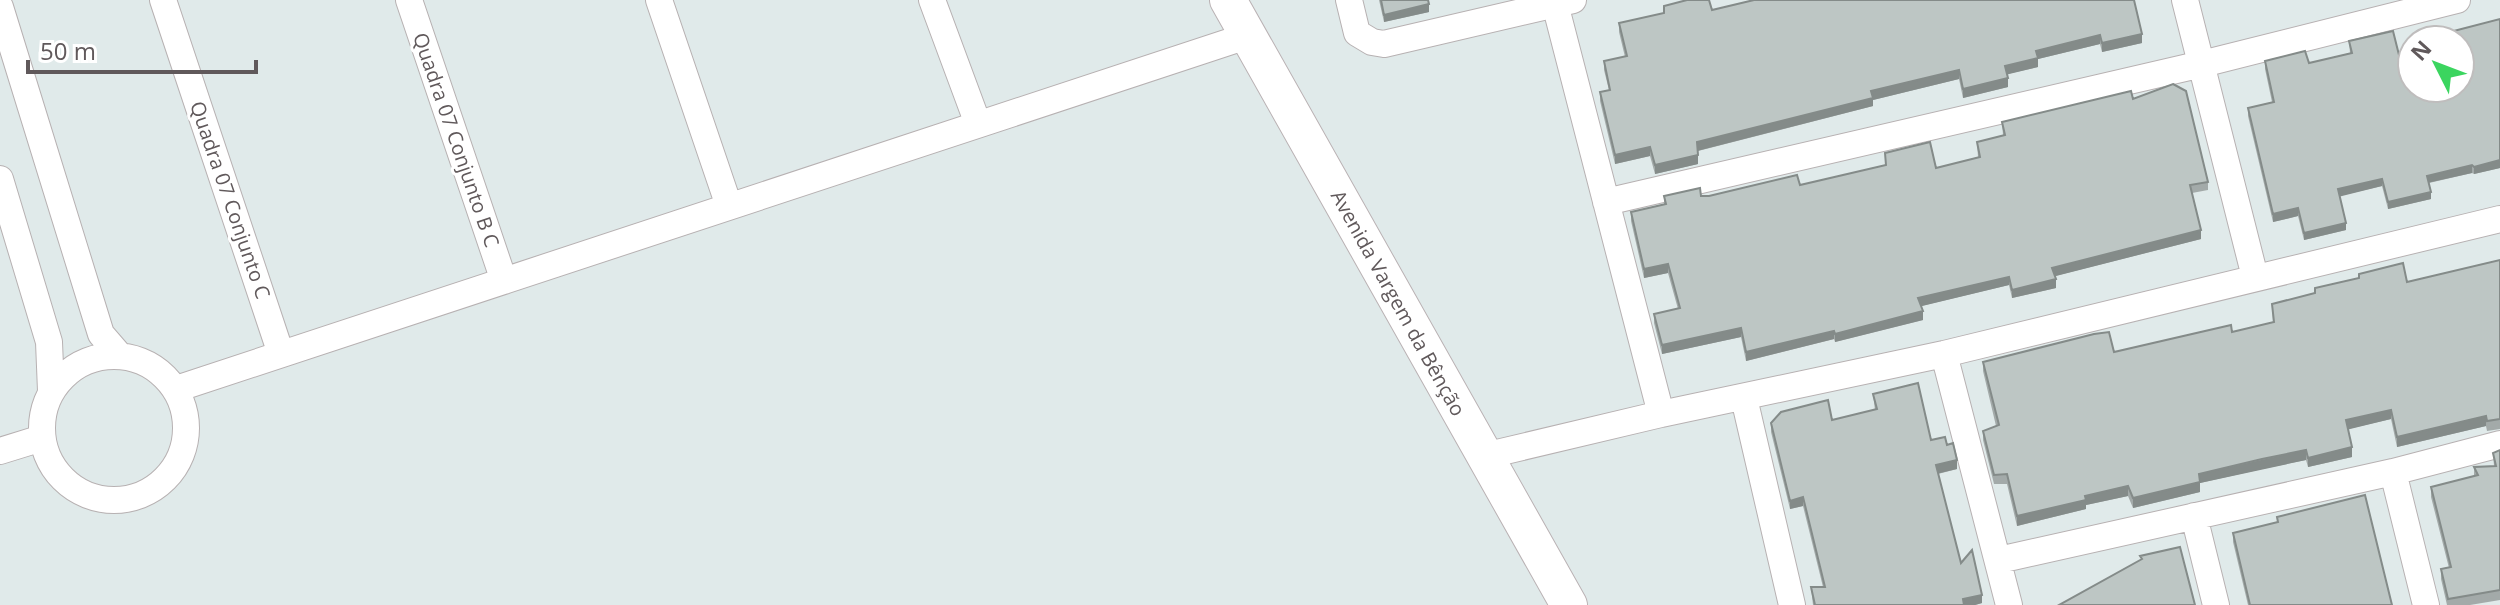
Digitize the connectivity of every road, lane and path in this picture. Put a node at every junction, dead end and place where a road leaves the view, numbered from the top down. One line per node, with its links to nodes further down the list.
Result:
1 (163, 0): 20 (street, Quadra 07 Conjunto C)
2 (409, 0): 19 (street, Quadra 07 Conjunto B C)
3 (659, 0): 16 (street)
4 (932, 0): 13 (street)
5 (1228, 0): 11 (street, Avenida Vargem da Bênção)
6 (1349, 0): 9 (street)
7 (2185, 0): 12 (street)
8 (2457, 0): 12 (street)
9 (1561, 2): 15 (street)
10 (0, 7): 22 (street)
11 (1247, 36): 13 (street); 30 (street, Avenida Vargem da Bênção)
12 (2202, 64): 15 (street); 18 (street)
13 (978, 124): 16 (street)
14 (0, 179): 24 (street)
15 (1606, 202): 26 (street)
16 (729, 206): 19 (street)
17 (2500, 219): 18 (street)
18 (2255, 277): 21 (street)
19 (504, 281): 20 (street)
20 (281, 354): 23 (street)
21 (1944, 354): 25 (street); 33 (street)
22 (120, 356): 23 (street); 24 (street)
23 (176, 389): 27 (street)
24 (51, 391): 27 (street)
25 (1744, 398): 26 (street); 35 (street)
26 (1661, 414): 30 (street)
27 (42, 438): 29 (street)
28 (2500, 444): 31 (street)
29 (0, 451)
30 (1484, 456): 34 (street, Avenida Vargem da Bênção)
31 (2393, 472): 32 (street); 38 (street)
32 (2194, 516): 33 (street); 37 (street)
33 (1999, 560): 36 (street)
34 (1569, 605)
35 (1792, 605)
36 (2009, 605)
37 (2216, 605)
38 (2426, 605)

